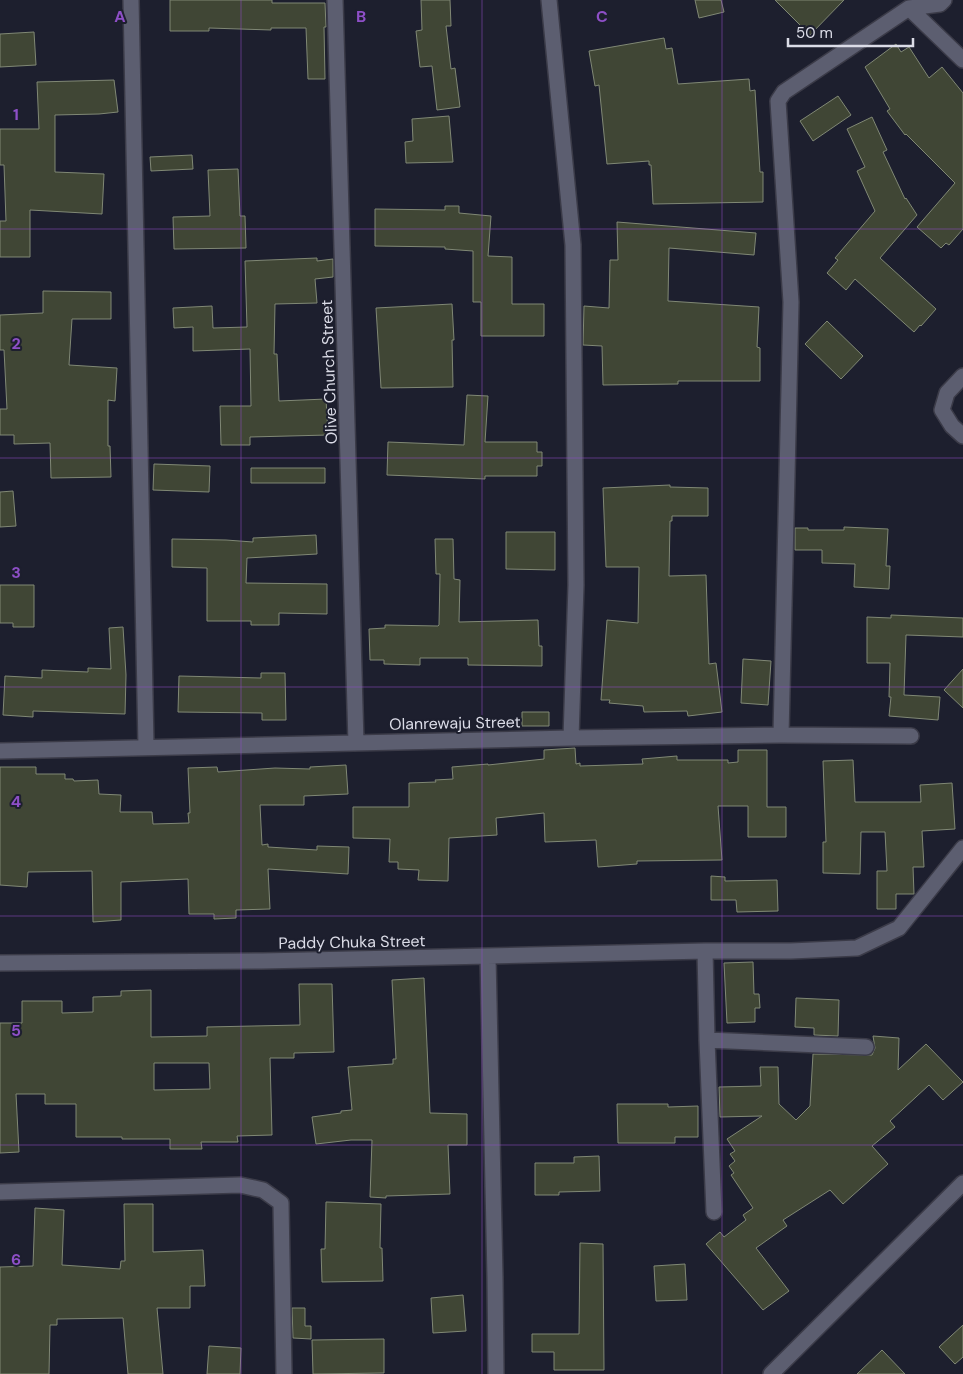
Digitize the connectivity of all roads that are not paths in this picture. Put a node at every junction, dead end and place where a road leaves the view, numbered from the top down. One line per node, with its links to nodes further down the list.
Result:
1 (131, 0): 13 (street)
2 (335, 0): 12 (street, Olive Church Street)
3 (549, 0): 11 (street)
4 (944, 0): 5 (street)
5 (911, 4): 6 (street); 9 (street)
6 (963, 60)
7 (963, 376): 8 (street)
8 (963, 436)
9 (782, 735): 10 (street, Olanrewaju Street); 11 (street, Olanrewaju Street)
10 (911, 736)
11 (571, 738): 12 (street, Olanrewaju Street)
12 (356, 743): 13 (street, Olanrewaju Street)
13 (146, 746): 14 (street, Olanrewaju Street)
14 (0, 750)
15 (963, 848): 16 (street, Paddy Chuka Street)
16 (705, 951): 17 (street, Paddy Chuka Street); 19 (street)
17 (488, 957): 18 (street, Paddy Chuka Street); 25 (street)
18 (0, 963)
19 (707, 1040): 20 (street); 23 (street)
20 (866, 1047)
21 (963, 1183): 26 (street)
22 (0, 1192): 24 (street)
23 (714, 1212)
24 (284, 1374)
25 (496, 1374)
26 (772, 1374)

